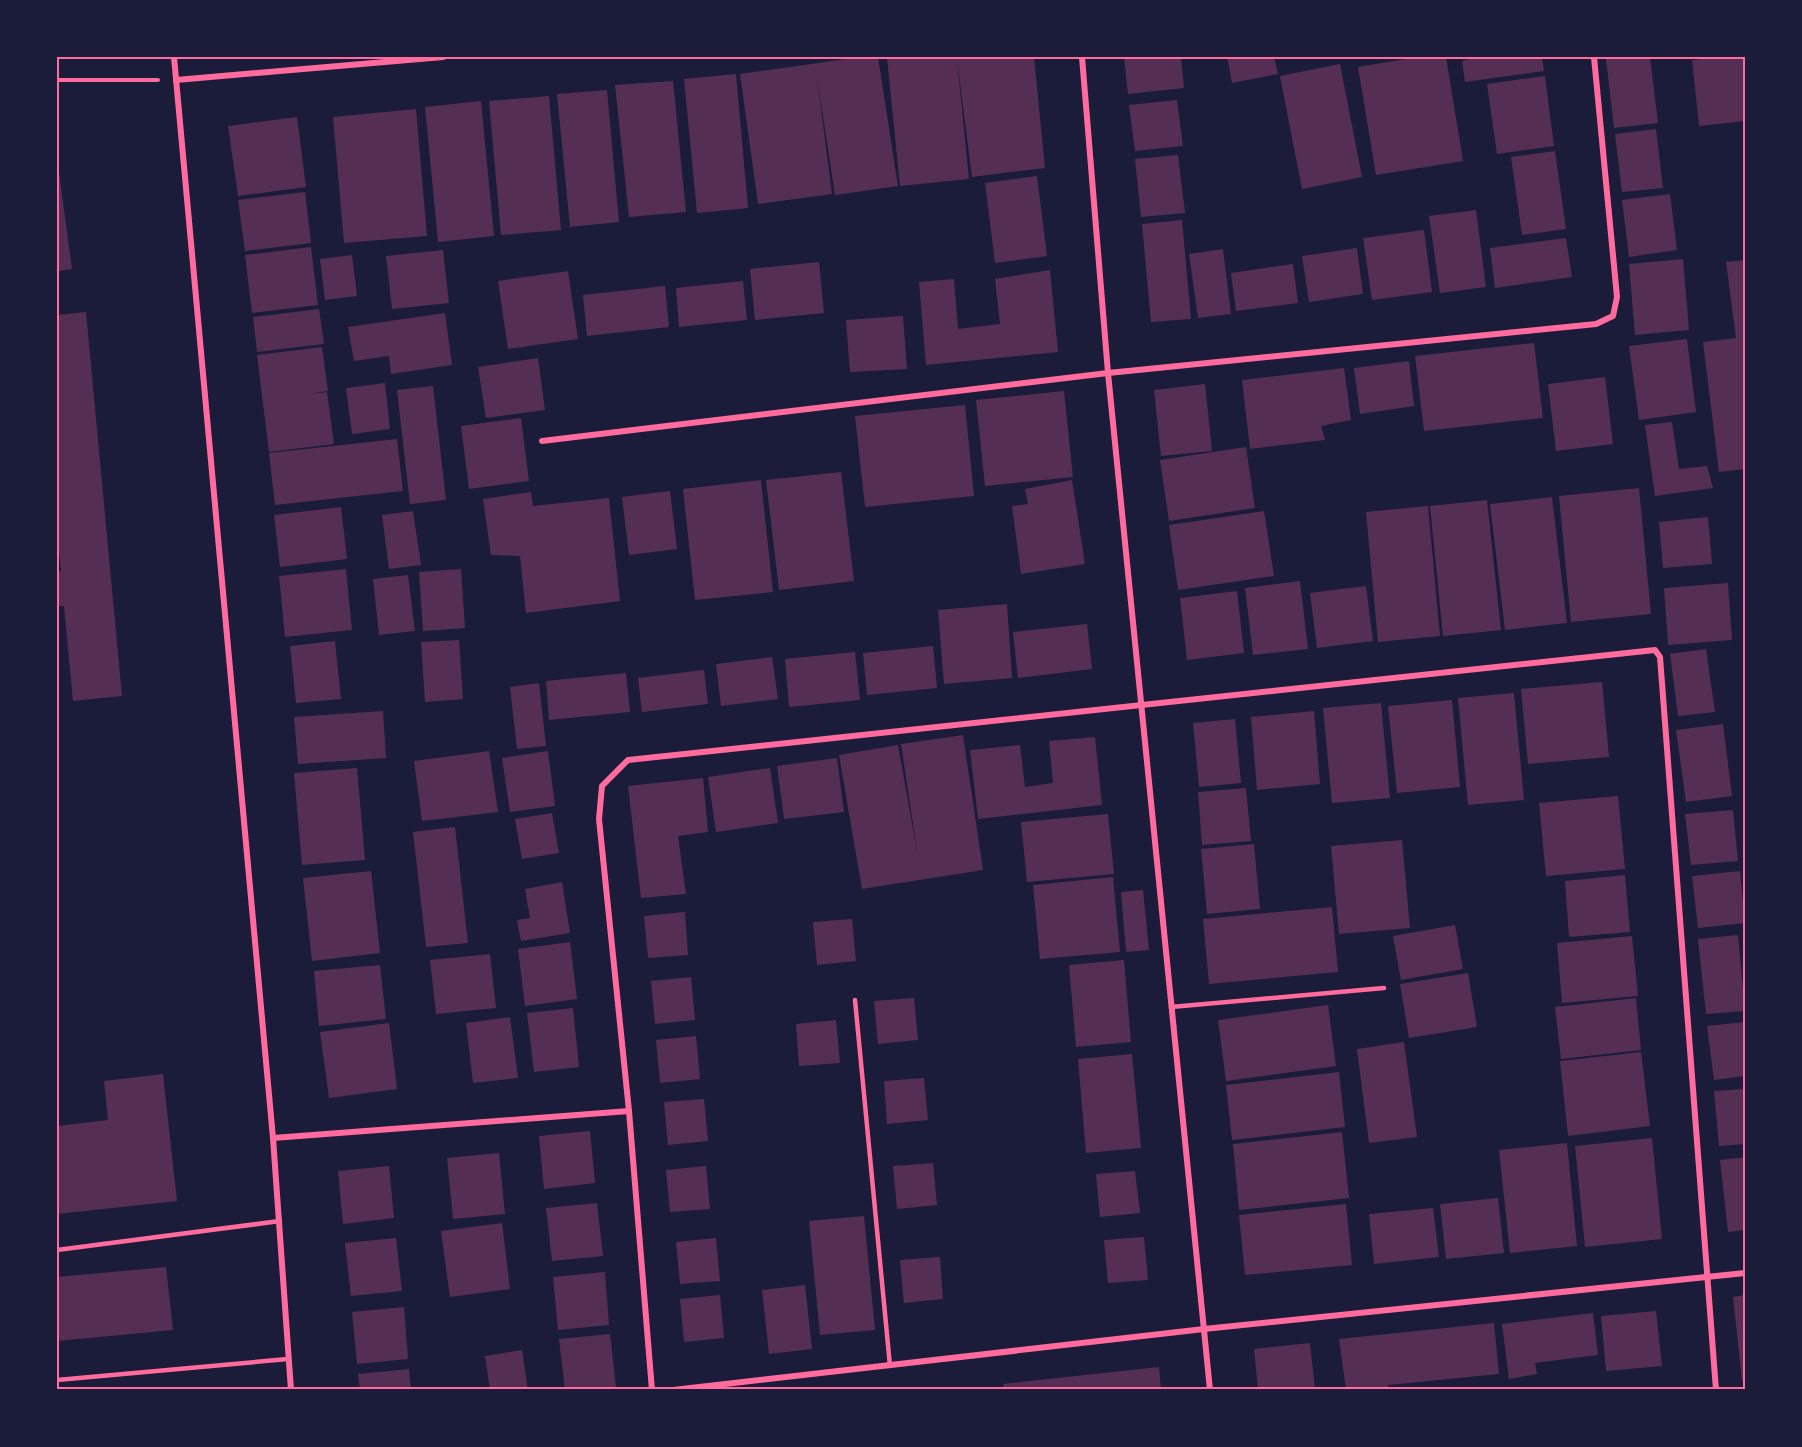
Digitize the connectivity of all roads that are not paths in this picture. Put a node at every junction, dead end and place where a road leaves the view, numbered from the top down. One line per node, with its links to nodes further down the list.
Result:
1 (174, 57): 5 (street)
2 (442, 57): 5 (street)
3 (1082, 57): 6 (street)
4 (1594, 57): 6 (street)
5 (176, 80): 13 (street)
6 (1108, 373): 7 (street); 8 (street)
7 (542, 441)
8 (1142, 705): 11 (street); 12 (street); 17 (street)
9 (1384, 988): 11 (lane)
10 (855, 1000): 20 (lane)
11 (1171, 1007): 18 (street)
12 (628, 1111): 13 (street); 23 (street)
13 (273, 1138): 14 (street)
14 (280, 1221): 15 (lane); 19 (street)
15 (57, 1250)
16 (1745, 1273): 17 (street)
17 (1707, 1279): 18 (street); 26 (street)
18 (1204, 1329): 20 (street); 25 (street)
19 (288, 1359): 21 (lane); 22 (street)
20 (890, 1366): 24 (street)
21 (57, 1380)
22 (291, 1390)
23 (652, 1390)
24 (673, 1390)
25 (1210, 1390)
26 (1716, 1390)

